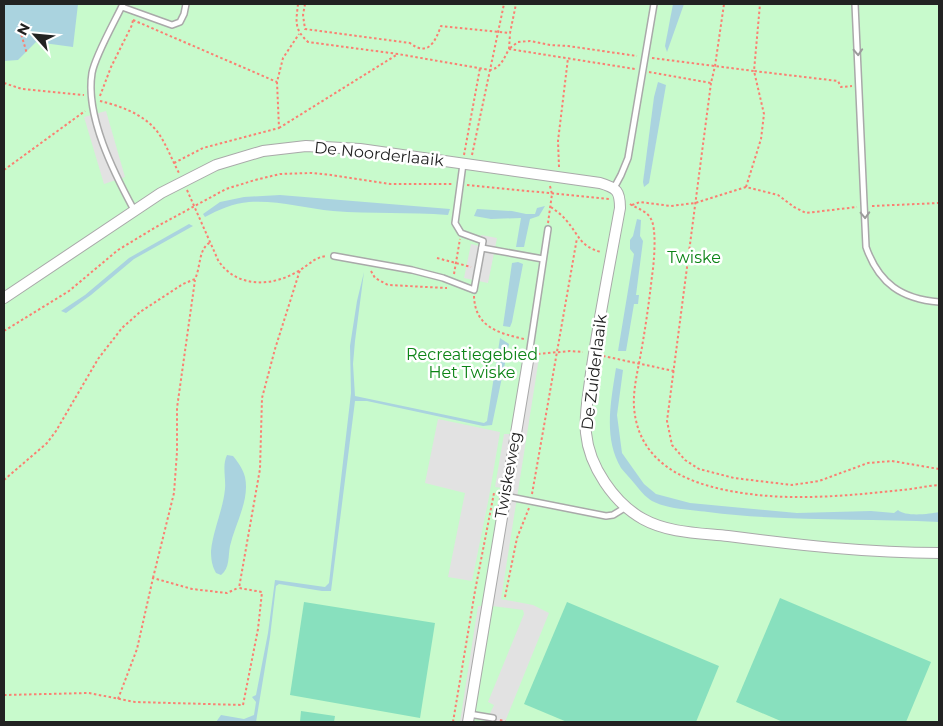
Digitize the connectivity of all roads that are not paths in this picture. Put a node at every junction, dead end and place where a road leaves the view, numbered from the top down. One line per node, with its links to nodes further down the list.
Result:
1 (186, 4): 4 (lane)
2 (654, 4): 6 (lane)
3 (855, 4): 13 (lane, one-way to 13)
4 (123, 5): 7 (lane)
5 (466, 164): 6 (street, De Noorderlaaik); 7 (street, De Noorderlaaik); 9 (lane)
6 (614, 188): 16 (street, De Zuiderlaaik)
7 (134, 210): 12 (street, De Noorderlaaik)
8 (548, 228): 11 (lane, Twiskeweg)
9 (482, 248): 10 (lane); 11 (lane)
10 (334, 256)
11 (543, 259): 14 (lane, Twiskeweg)
12 (4, 298)
13 (939, 302)
14 (528, 355): 15 (street, Twiskeweg)
15 (499, 495): 16 (lane); 18 (street, Twiskeweg)
16 (627, 507): 17 (street, De Zuiderlaaik)
17 (939, 553)
18 (468, 718): 19 (lane)
19 (493, 718)

